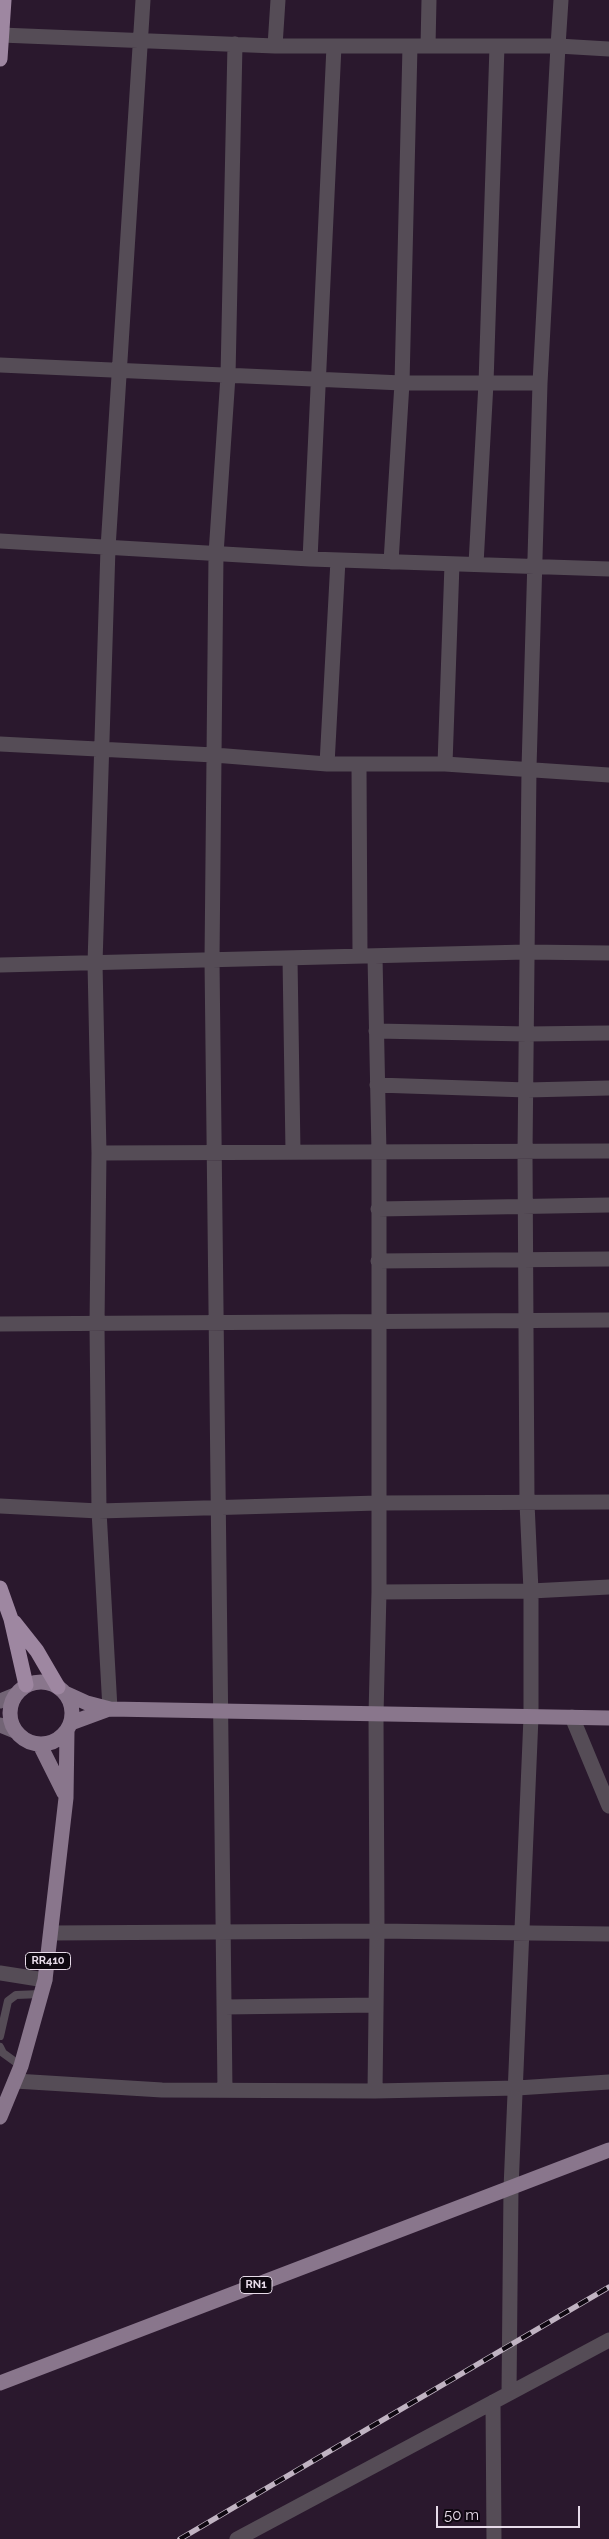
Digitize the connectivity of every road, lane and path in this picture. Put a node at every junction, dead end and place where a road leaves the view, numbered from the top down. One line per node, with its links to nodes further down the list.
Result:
1 (4, 0): 6 (highway)
2 (143, 0): 7 (street)
3 (278, 0): 9 (street)
4 (429, 0): 12 (street)
5 (561, 0): 14 (street)
6 (2, 35): 7 (street); 16 (highway)
7 (142, 40): 8 (street); 18 (street)
8 (235, 44): 9 (street); 19 (street)
9 (275, 46): 10 (street)
10 (334, 46): 11 (street); 20 (street)
11 (410, 46): 12 (street); 21 (street)
12 (428, 46): 13 (street)
13 (496, 46): 14 (street); 22 (street)
14 (558, 46): 15 (street); 23 (street)
15 (609, 49)
16 (0, 59)
17 (0, 365): 18 (street)
18 (118, 372): 19 (street); 25 (street)
19 (228, 376): 20 (street); 26 (street)
20 (318, 380): 21 (street); 27 (street)
21 (402, 383): 22 (street); 29 (street)
22 (486, 383): 23 (street); 31 (street)
23 (540, 383): 32 (street)
24 (0, 541): 25 (street)
25 (108, 548): 26 (street); 35 (street)
26 (216, 554): 27 (street); 36 (street)
27 (310, 559): 28 (street)
28 (338, 560): 29 (street); 37 (street)
29 (391, 562): 30 (street)
30 (452, 564): 31 (street); 39 (street)
31 (476, 564): 32 (street)
32 (535, 567): 33 (street); 40 (street)
33 (609, 569)
34 (0, 744): 35 (street)
35 (102, 750): 36 (street); 48 (street)
36 (214, 755): 37 (street); 47 (street)
37 (327, 764): 38 (street)
38 (359, 764): 39 (street); 44 (street)
39 (446, 764): 40 (street)
40 (529, 768): 41 (street); 42 (street)
41 (609, 775)
42 (526, 952): 43 (street); 45 (street); 52 (street)
43 (609, 953)
44 (360, 956): 45 (street); 46 (street)
45 (376, 956): 50 (street)
46 (290, 958): 47 (street); 58 (street)
47 (212, 960): 48 (street); 57 (street)
48 (95, 963): 49 (street); 59 (street)
49 (0, 965)
50 (376, 1031): 52 (street); 53 (street)
51 (609, 1033): 52 (street)
52 (527, 1034): 55 (street)
53 (377, 1085): 55 (street); 60 (street)
54 (609, 1088): 55 (street)
55 (527, 1090): 61 (street)
56 (609, 1151): 61 (street)
57 (216, 1152): 58 (street); 59 (street); 72 (street)
58 (293, 1152): 60 (street)
59 (99, 1153): 73 (street)
60 (378, 1153): 61 (street); 64 (street)
61 (525, 1153): 63 (street)
62 (609, 1205): 63 (street)
63 (526, 1207): 64 (street); 66 (street)
64 (378, 1209): 67 (street)
65 (609, 1259): 66 (street)
66 (526, 1260): 67 (street); 70 (street)
67 (378, 1261): 69 (street)
68 (609, 1320): 70 (street)
69 (378, 1321): 70 (street); 72 (street); 75 (street)
70 (527, 1321): 76 (street)
71 (0, 1324): 73 (street)
72 (217, 1324): 73 (street); 78 (street)
73 (97, 1325): 79 (street)
74 (609, 1502): 76 (street)
75 (378, 1503): 76 (street); 78 (street); 83 (street)
76 (527, 1503): 82 (street)
77 (0, 1506): 79 (street)
78 (220, 1508): 79 (street); 90 (street)
79 (99, 1511): 89 (street)
80 (609, 1587): 82 (street)
81 (0, 1588): 84 (highway, RR410)
82 (531, 1591): 83 (street); 92 (street)
83 (379, 1592): 91 (street)
84 (11, 1619): 85 (highway, RR410); 86 (highway, RR410)
85 (26, 1685): 86 (main road); 87 (main road)
86 (62, 1690): 89 (main road); 96 (main road, RR410)
87 (15, 1695): 88 (street); 97 (main road)
88 (0, 1701)
89 (110, 1708): 90 (main road); 96 (main road)
90 (221, 1712): 91 (main road); 103 (street)
91 (376, 1715): 92 (main road); 101 (street)
92 (531, 1717): 93 (main road); 105 (street)
93 (572, 1717): 94 (main road); 100 (street)
94 (609, 1718)
95 (0, 1725): 97 (street)
96 (69, 1727): 98 (main road); 99 (main road, RR410)
97 (15, 1731): 98 (main road)
98 (40, 1745): 99 (main road)
99 (66, 1798): 102 (main road, RR410)
100 (609, 1806)
101 (377, 1931): 103 (street); 105 (street); 108 (street)
102 (52, 1933): 103 (street); 107 (main road, RR410)
103 (223, 1934): 109 (street)
104 (609, 1934): 105 (street)
105 (523, 1935): 115 (street)
106 (0, 1972): 107 (street)
107 (43, 1987): 110 (lane); 112 (main road, RR410)
108 (376, 2006): 109 (street); 117 (street)
109 (224, 2007): 116 (street)
110 (0, 2036)
111 (0, 2047): 112 (lane)
112 (21, 2066): 113 (main road, RR410)
113 (15, 2081): 116 (street); 118 (main road, RR410)
114 (609, 2082): 115 (street)
115 (517, 2088): 117 (street); 120 (street)
116 (225, 2090): 117 (street)
117 (375, 2091)
118 (2, 2110)
119 (609, 2150): 120 (main road, RN1)
120 (511, 2188): 122 (main road, RN1); 123 (street)
121 (609, 2340): 123 (street)
122 (0, 2383)
123 (509, 2393): 124 (street)
124 (493, 2402): 125 (street); 126 (street)
125 (237, 2539)
126 (494, 2539)

